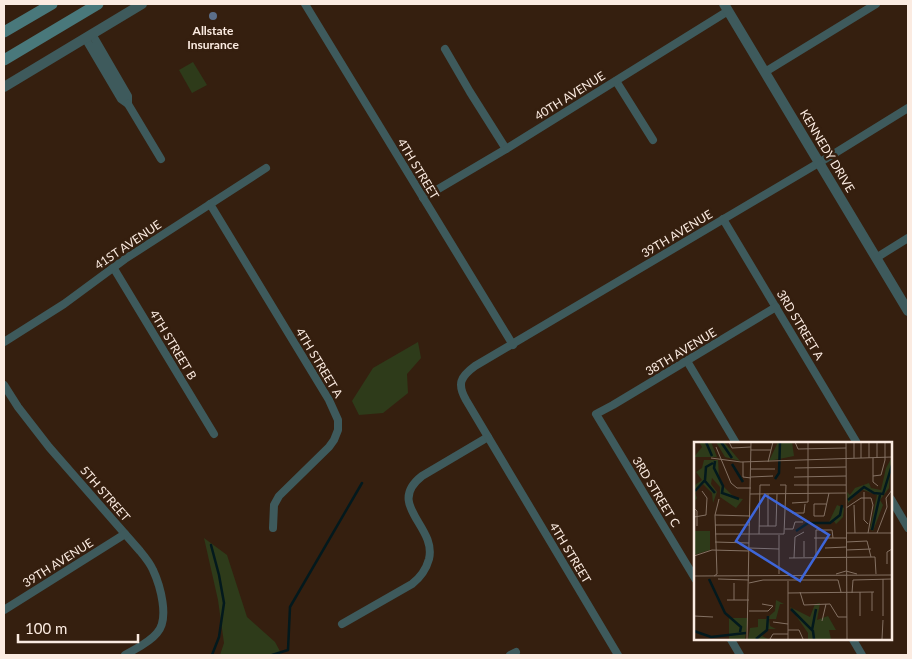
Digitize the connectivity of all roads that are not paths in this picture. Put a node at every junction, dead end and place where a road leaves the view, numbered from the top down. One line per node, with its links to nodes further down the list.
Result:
1 (52, 4): 7 (main road)
2 (98, 4): 10 (main road)
3 (142, 4): 8 (street)
4 (305, 4): 20 (street, 4TH STREET)
5 (876, 4): 11 (street)
6 (726, 7): 11 (street, KENNEDY DRIVE); 12 (street, 40TH AVENUE)
7 (4, 32)
8 (88, 36): 13 (street); 17 (street)
9 (445, 49): 16 (street)
10 (4, 60)
11 (765, 72): 18 (street, KENNEDY DRIVE)
12 (616, 81): 15 (street); 16 (street, 40TH AVENUE)
13 (4, 86)
14 (908, 108): 18 (street, 39TH AVENUE)
15 (653, 140)
16 (506, 149): 20 (street, 40TH AVENUE)
17 (161, 159)
18 (819, 162): 22 (street, 39TH AVENUE); 24 (street, KENNEDY DRIVE)
19 (266, 168): 21 (street, 41ST AVENUE)
20 (423, 198): 29 (street, 4TH STREET)
21 (210, 204): 25 (street, 41ST AVENUE); 39 (street, 4TH STREET A)
22 (723, 219): 26 (street, 3RD STREET A); 29 (street, 39TH AVENUE)
23 (908, 238): 24 (street)
24 (876, 258): 27 (street, KENNEDY DRIVE)
25 (113, 268): 28 (street, 41ST AVENUE); 34 (street, 4TH STREET B)
26 (776, 307): 30 (street, 38TH AVENUE); 37 (street, 3RD STREET A)
27 (908, 311)
28 (4, 342)
29 (513, 345): 31 (street, 39TH AVENUE)
30 (687, 361): 33 (street, 38TH AVENUE); 36 (street)
31 (462, 383): 35 (street, 4TH STREET)
32 (4, 385): 41 (street, 5TH STREET)
33 (596, 414): 42 (street, 3RD STREET C)
34 (214, 434)
35 (488, 437): 44 (street); 48 (street, 4TH STREET)
36 (735, 442)
37 (856, 442)
38 (892, 501): 40 (street)
39 (273, 528)
40 (908, 528)
41 (125, 534): 43 (street, 39TH AVENUE); 47 (street, 5TH STREET)
42 (694, 577)
43 (4, 610)
44 (342, 624)
45 (731, 639): 49 (street)
46 (853, 639): 50 (street)
47 (125, 655)
48 (618, 655)
49 (740, 655)
50 (862, 655)

